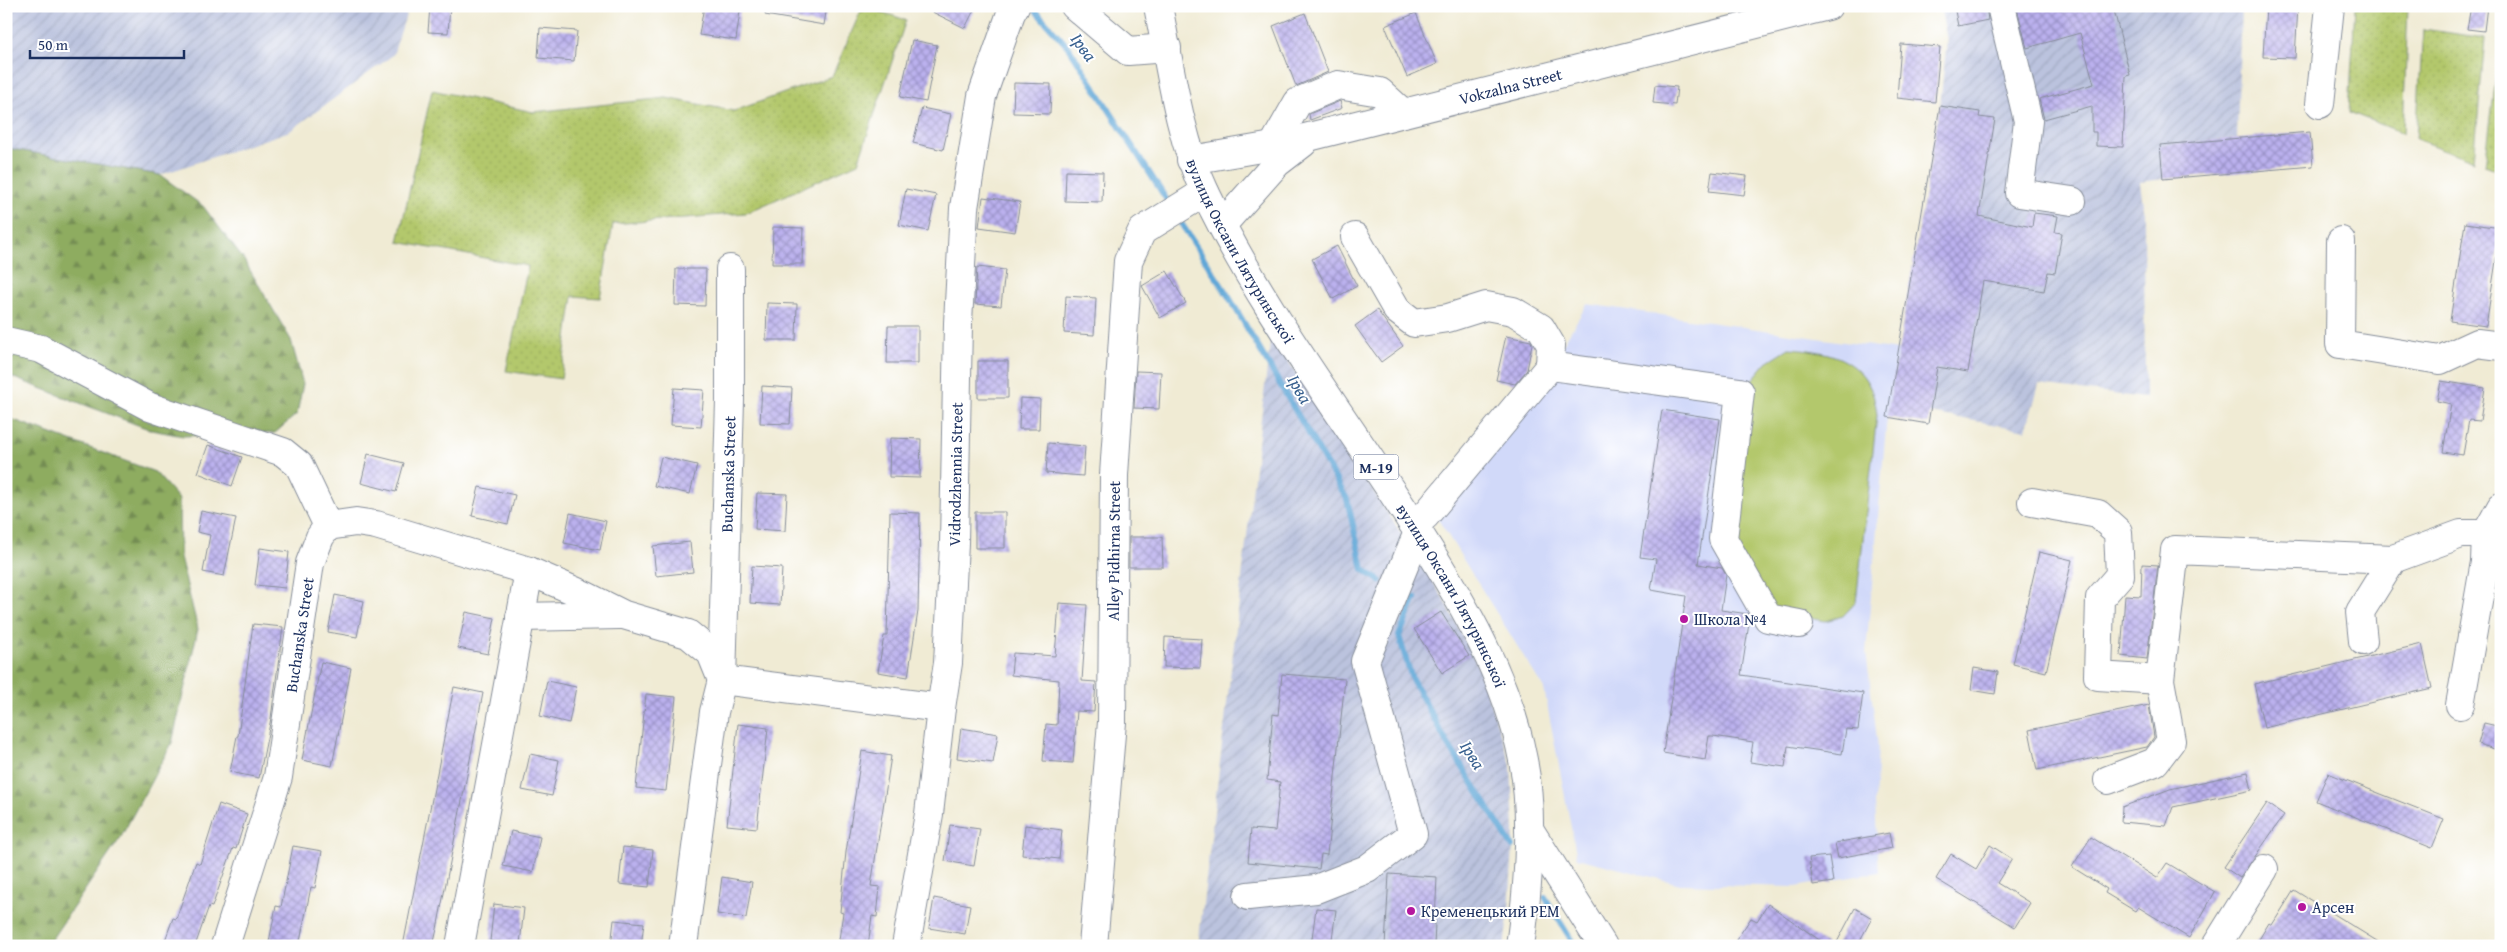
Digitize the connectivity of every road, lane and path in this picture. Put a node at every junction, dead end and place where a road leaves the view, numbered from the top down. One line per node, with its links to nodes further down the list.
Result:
1 (1016, 6): 36 (main road, Vidrodzhennia Street)
2 (1075, 6): 7 (main road)
3 (1158, 6): 7 (main road, вулиця Оксани Лятуринської / М-19)
4 (1828, 6): 9 (main road, Vokzalna Street)
5 (2001, 6): 14 (main road)
6 (2330, 6): 8 (main road)
7 (1167, 48): 12 (main road, вулиця Оксани Лятуринської / М-19)
8 (2320, 104)
9 (1403, 113): 10 (main road, Vokzalna Street); 11 (main road)
10 (1312, 136): 11 (main road, Vokzalna Street); 15 (main road)
11 (1273, 146): 12 (main road, Vokzalna Street)
12 (1191, 160): 13 (main road, вулиця Оксани Лятуринської / М-19)
13 (1205, 192): 15 (main road, вулиця Оксани Лятуринської / М-19); 45 (main road, Alley Pidhirna Street)
14 (2072, 201)
15 (1222, 225): 25 (main road, вулиця Оксани Лятуринської / М-19)
16 (1356, 237): 21 (main road)
17 (2341, 241): 20 (main road)
18 (730, 269): 33 (main road, Buchanska Street)
19 (6, 341): 24 (main road)
20 (2501, 346)
21 (1550, 366): 25 (main road); 31 (main road)
22 (2032, 502): 34 (main road)
23 (2501, 507): 26 (main road)
24 (328, 526): 28 (main road); 41 (main road, Buchanska Street)
25 (1414, 526): 38 (main road, вулиця Оксани Лятуринської / М-19); 40 (main road)
26 (2486, 534): 27 (main road); 35 (main road)
27 (2392, 559): 32 (main road); 34 (main road)
28 (528, 571): 29 (main road); 30 (main road)
29 (624, 615): 30 (main road); 33 (main road)
30 (520, 616): 42 (main road)
31 (1799, 624)
32 (2364, 640)
33 (722, 680): 36 (main road); 43 (main road, Buchanska Street)
34 (2160, 680): 37 (main road)
35 (2460, 705)
36 (941, 708): 44 (main road, Vidrodzhennia Street)
37 (2108, 780)
38 (1529, 830): 46 (main road, вулиця Оксани Лятуринської / М-19); 47 (main road)
39 (2264, 869): 48 (main road)
40 (1248, 896)
41 (224, 946)
42 (460, 946)
43 (683, 946)
44 (906, 946)
45 (1093, 946)
46 (1520, 946)
47 (1603, 946)
48 (2216, 946)

